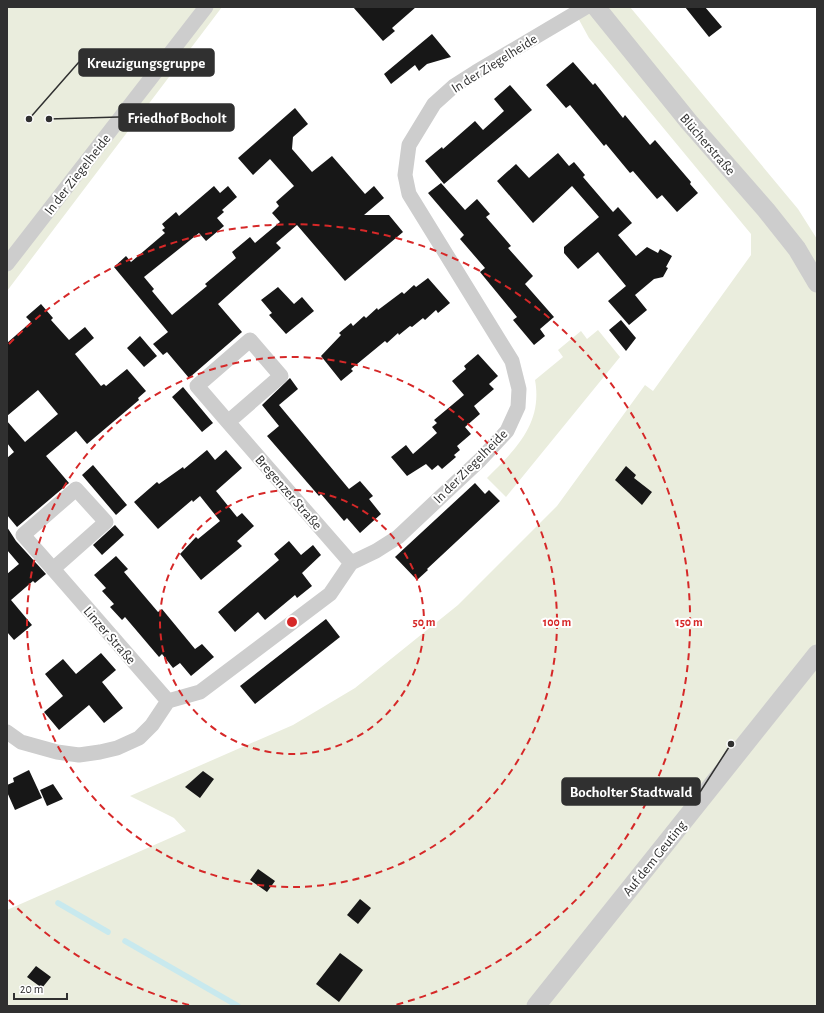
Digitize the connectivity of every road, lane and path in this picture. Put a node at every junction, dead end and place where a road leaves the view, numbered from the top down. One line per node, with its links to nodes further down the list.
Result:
1 (206, 7): 4 (street, In der Ziegelheide)
2 (586, 7): 7 (street, In der Ziegelheide)
3 (596, 7): 5 (street, Blücherstraße)
4 (7, 264)
5 (817, 283)
6 (228, 422): 6 (street, Bregenzer Straße); 7 (street, Bregenzer Straße)
7 (350, 563): 10 (street)
8 (53, 569): 8 (street, Linzer Straße); 10 (street, Linzer Straße)
9 (817, 654): 12 (street, Auf dem Geuting)
10 (168, 701): 11 (street)
11 (7, 732)
12 (536, 1006)

